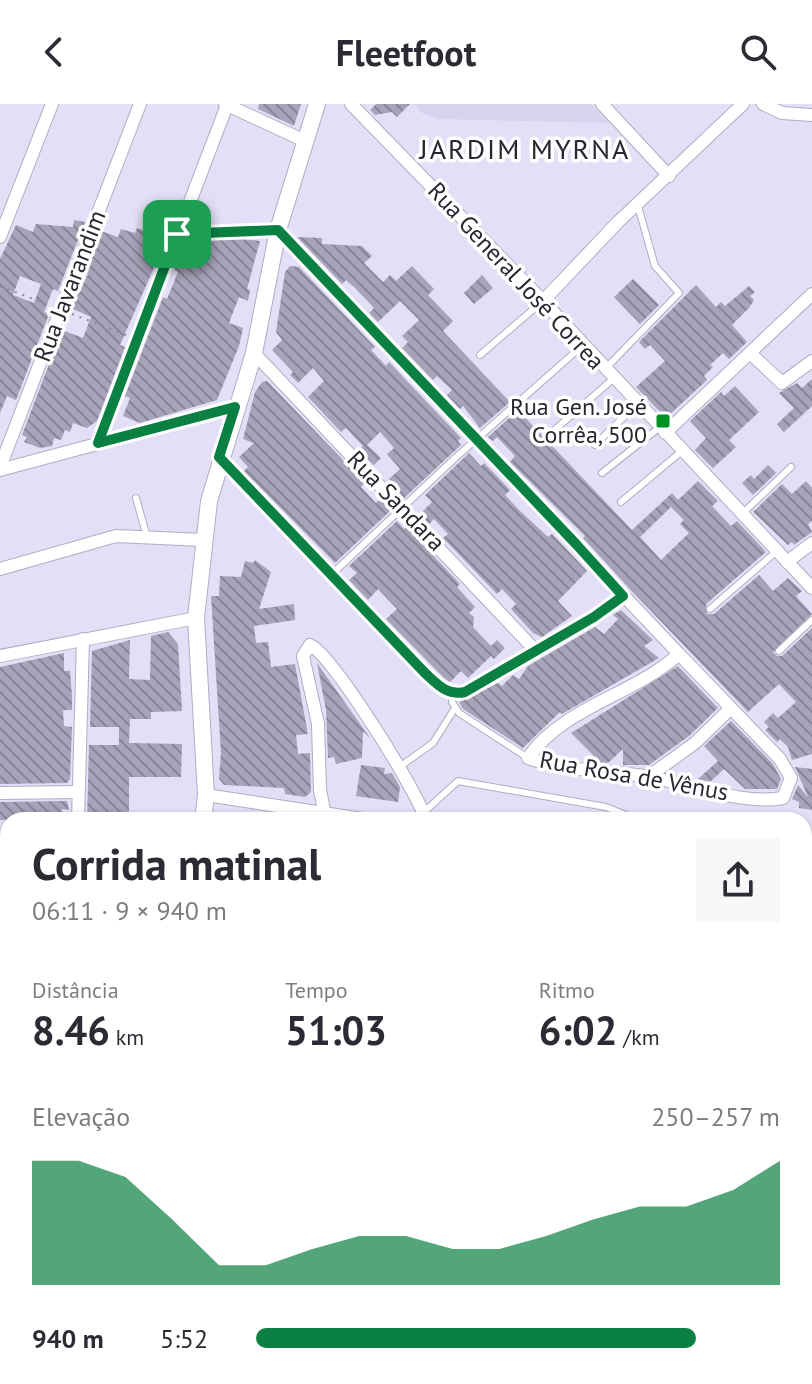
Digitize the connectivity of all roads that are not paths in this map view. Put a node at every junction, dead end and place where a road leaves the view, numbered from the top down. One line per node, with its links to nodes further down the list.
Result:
1 (52, 104): 14 (street)
2 (140, 104): 33 (street, Rua Javarandim)
3 (226, 104): 10 (street); 28 (street)
4 (317, 104): 10 (street)
5 (351, 104): 16 (street, Rua General José Correa)
6 (602, 104): 11 (street)
7 (743, 104): 11 (street)
8 (763, 104): 9 (street)
9 (812, 115)
10 (305, 141): 13 (street)
11 (669, 176): 12 (street)
12 (638, 206): 16 (street); 22 (lane)
13 (278, 230): 18 (street); 27 (street, Rua Rosa de Vênus)
14 (0, 237)
15 (812, 294): 19 (street)
16 (543, 301): 17 (street, Rua General José Correa); 20 (lane)
17 (582, 346): 22 (street, Rua General José Correa); 27 (lane)
18 (254, 353): 24 (street); 37 (street, Rua Sandara)
19 (750, 353): 21 (street); 25 (street)
20 (480, 355)
21 (812, 361)
22 (608, 374): 23 (street, Rua General José Correa); 26 (lane)
23 (637, 404): 25 (street, Rua General José Correa); 29 (lane)
24 (235, 407): 28 (street); 31 (street)
25 (662, 430): 30 (street, Rua General José Correa); 34 (lane)
26 (551, 433)
27 (476, 439): 37 (lane); 47 (street, Rua Rosa de Vênus)
28 (98, 443): 33 (street)
29 (595, 445)
30 (682, 451): 36 (lane); 38 (street, Rua General José Correa)
31 (219, 457): 40 (street); 45 (street)
32 (791, 467): 38 (lane)
33 (0, 468)
34 (602, 473)
35 (136, 498): 39 (lane)
36 (621, 502)
37 (402, 508): 45 (lane); 52 (street, Rua Sandara)
38 (743, 513): 42 (street, Rua General José Correa)
39 (147, 537): 40 (street); 44 (street)
40 (203, 540): 49 (street)
41 (812, 543): 43 (street)
42 (777, 551): 43 (street, Rua General José Correa); 48 (lane)
43 (787, 562): 46 (street, Rua General José Correa)
44 (0, 569)
45 (332, 574): 56 (street)
46 (812, 588)
47 (623, 596): 52 (street); 54 (street, Rua Rosa de Vênus)
48 (710, 609)
49 (196, 618): 51 (street); 64 (street)
50 (812, 620): 53 (lane)
51 (83, 639): 55 (street); 62 (street)
52 (536, 651): 56 (street)
53 (779, 651)
54 (679, 654): 58 (street, Rua Rosa de Vênus); 59 (street, Rua Rosa de Vênus)
55 (0, 656)
56 (452, 693): 57 (lane)
57 (455, 708): 59 (lane); 60 (lane)
58 (731, 708): 61 (street); 61 (street, Rua Rosa de Vênus)
59 (528, 758): 61 (street, Rua Rosa de Vênus)
60 (398, 768): 68 (street); 69 (street)
61 (648, 777)
62 (78, 792): 63 (street); 65 (street)
63 (0, 793)
64 (206, 795): 66 (street); 67 (street)
65 (78, 812)
66 (204, 812)
67 (298, 812)
68 (324, 812)
69 (423, 812)
70 (429, 812): 71 (lane)
71 (618, 812)

